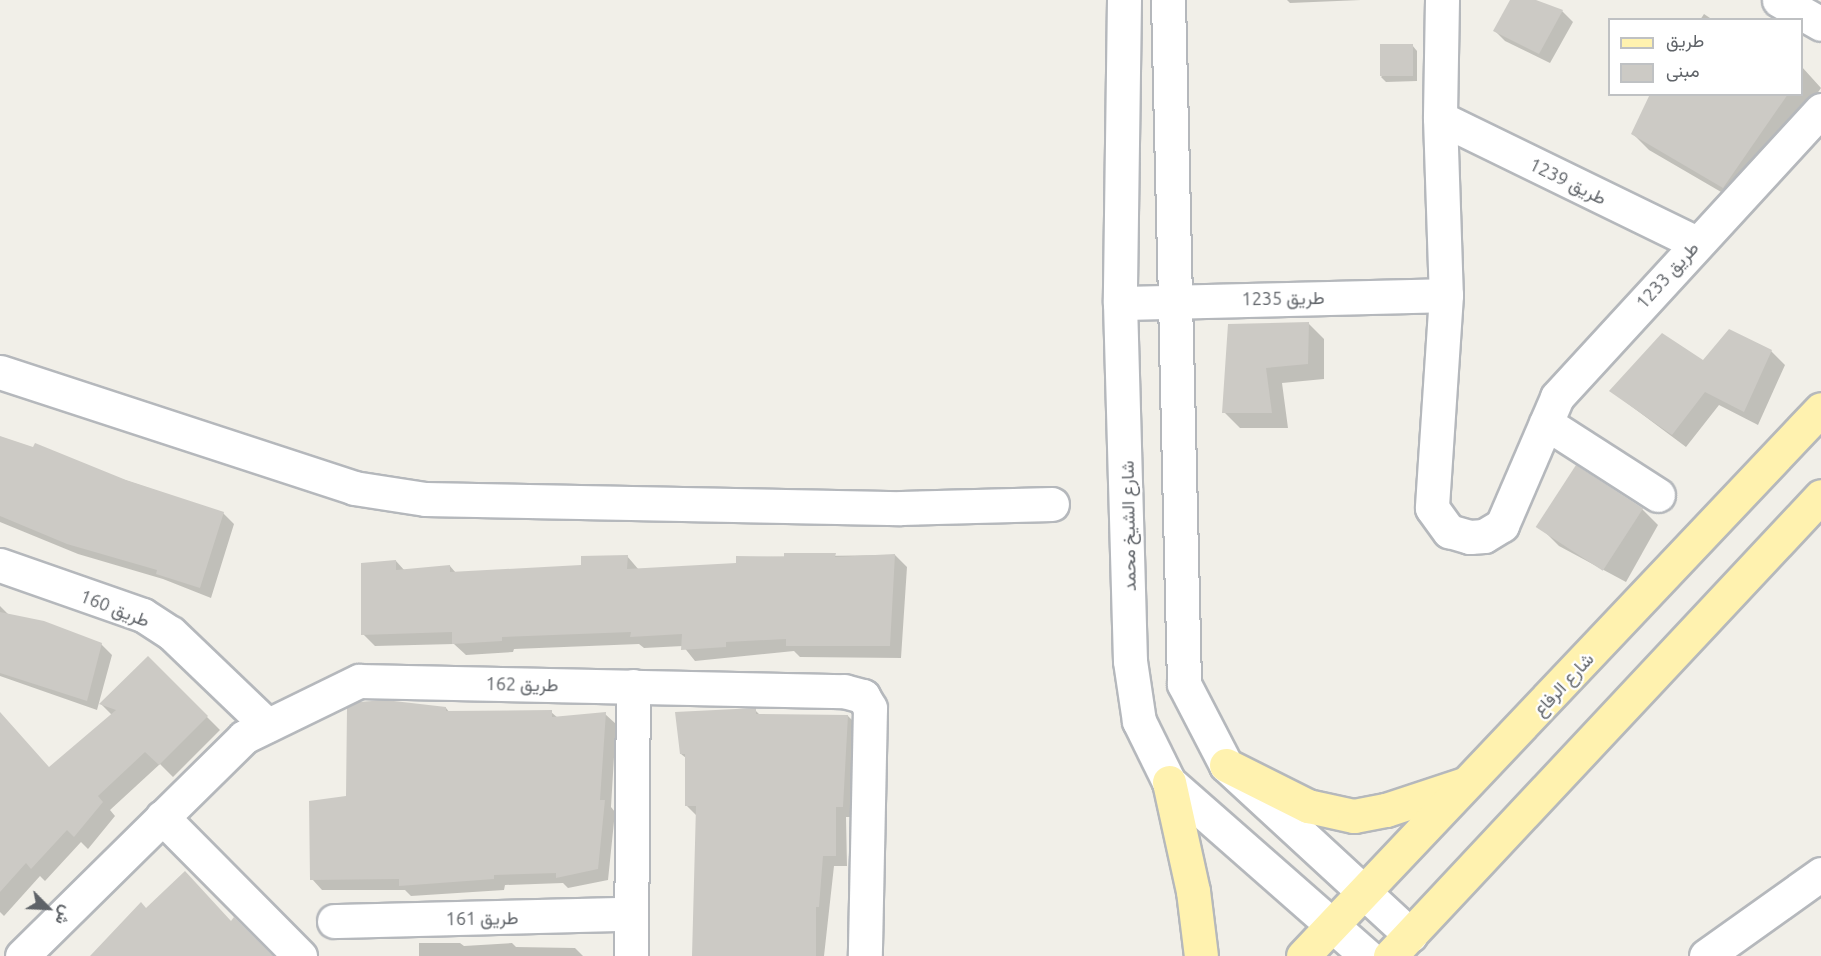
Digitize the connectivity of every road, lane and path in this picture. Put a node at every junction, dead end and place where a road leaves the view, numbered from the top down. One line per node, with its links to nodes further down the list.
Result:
1 (1124, 0): 12 (street, شارع الشيخ محمد)
2 (1168, 0): 11 (street)
3 (1442, 0): 7 (street)
4 (1779, 0): 5 (street)
5 (1821, 24)
6 (1821, 110): 8 (street, طريق 1233)
7 (1440, 118): 9 (street, طريق 1239); 10 (street)
8 (1810, 143): 9 (street, طريق 1233)
9 (1696, 243): 15 (street, طريق 1233)
10 (1446, 295): 11 (street, طريق 1235); 15 (street, طريق 1233)
11 (1174, 300): 12 (street, طريق 1235); 22 (street)
12 (1120, 303): 23 (street, شارع الشيخ محمد)
13 (0, 372): 18 (street)
14 (1821, 409): 24 (main road, شارع الرفاع)
15 (1546, 423): 16 (street)
16 (1658, 495)
17 (1821, 496): 31 (main road)
18 (1052, 504)
19 (0, 565): 21 (street, طريق 160)
20 (633, 686): 21 (street, طريق 162); 28 (street); 35 (street, طريق 162)
21 (267, 725): 25 (street, طريق 162)
22 (1226, 765): 24 (main road); 27 (street)
23 (1169, 782): 30 (street, شارع الشيخ محمد); 36 (main road)
24 (1472, 782): 27 (main road, شارع الرفاع)
25 (162, 817): 32 (street, طريق 162); 33 (street)
26 (1821, 874): 39 (street)
27 (1362, 893): 30 (main road, شارع الرفاع); 31 (street)
28 (631, 914): 29 (street, طريق 161); 34 (street)
29 (334, 921)
30 (1332, 925): 37 (main road, شارع الرفاع); 38 (street, شارع الشيخ محمد)
31 (1400, 946)
32 (22, 956)
33 (300, 956)
34 (631, 956)
35 (865, 956)
36 (1201, 956)
37 (1303, 956)
38 (1367, 956)
39 (1706, 956)

